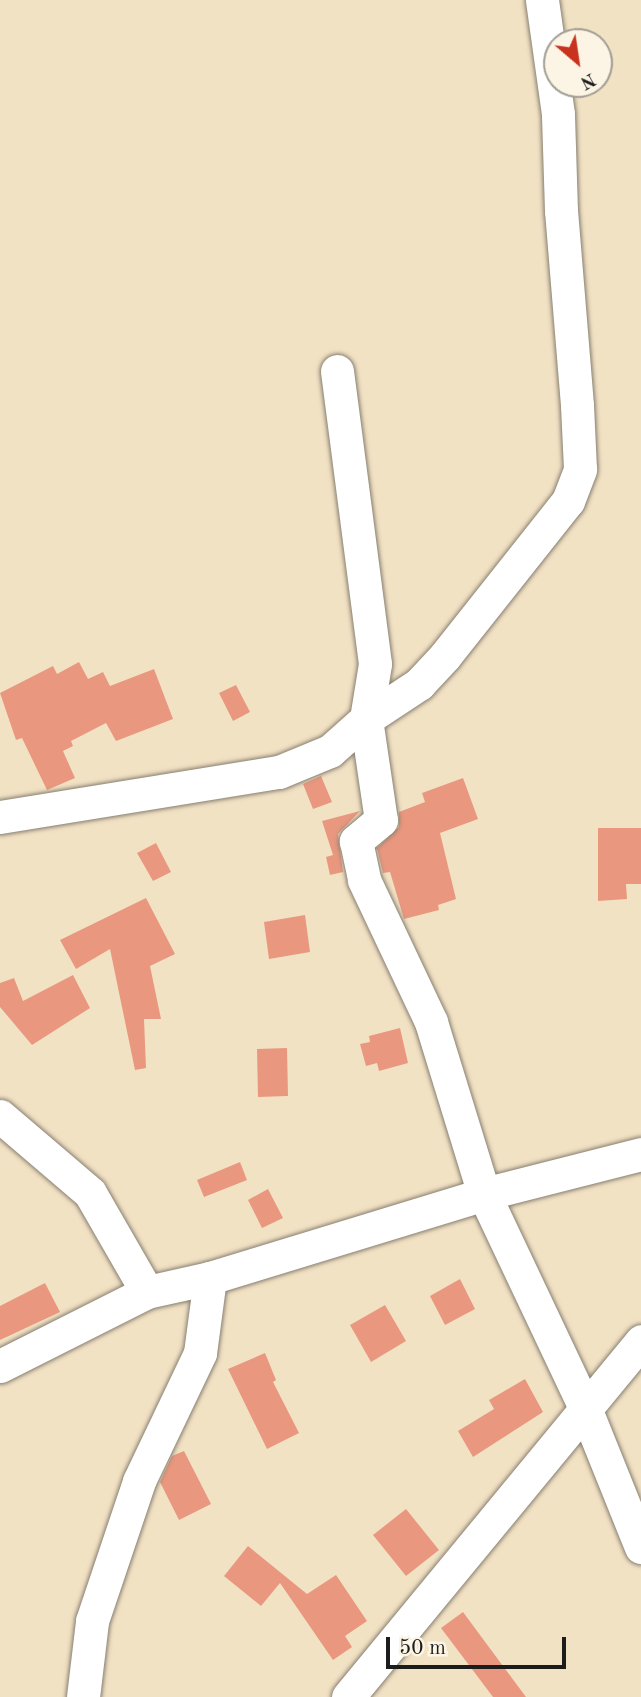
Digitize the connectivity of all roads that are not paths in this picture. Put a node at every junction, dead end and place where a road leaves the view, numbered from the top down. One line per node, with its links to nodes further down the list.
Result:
1 (541, 0): 3 (street)
2 (337, 371): 3 (street)
3 (366, 719): 4 (street); 7 (street)
4 (0, 817)
5 (0, 1116): 9 (street)
6 (641, 1154): 7 (street)
7 (484, 1194): 8 (street); 12 (street)
8 (210, 1278): 9 (street); 14 (street)
9 (147, 1292): 11 (street)
10 (641, 1341): 12 (street)
11 (0, 1366)
12 (585, 1408): 13 (street); 15 (street)
13 (641, 1547)
14 (83, 1697)
15 (348, 1697)

